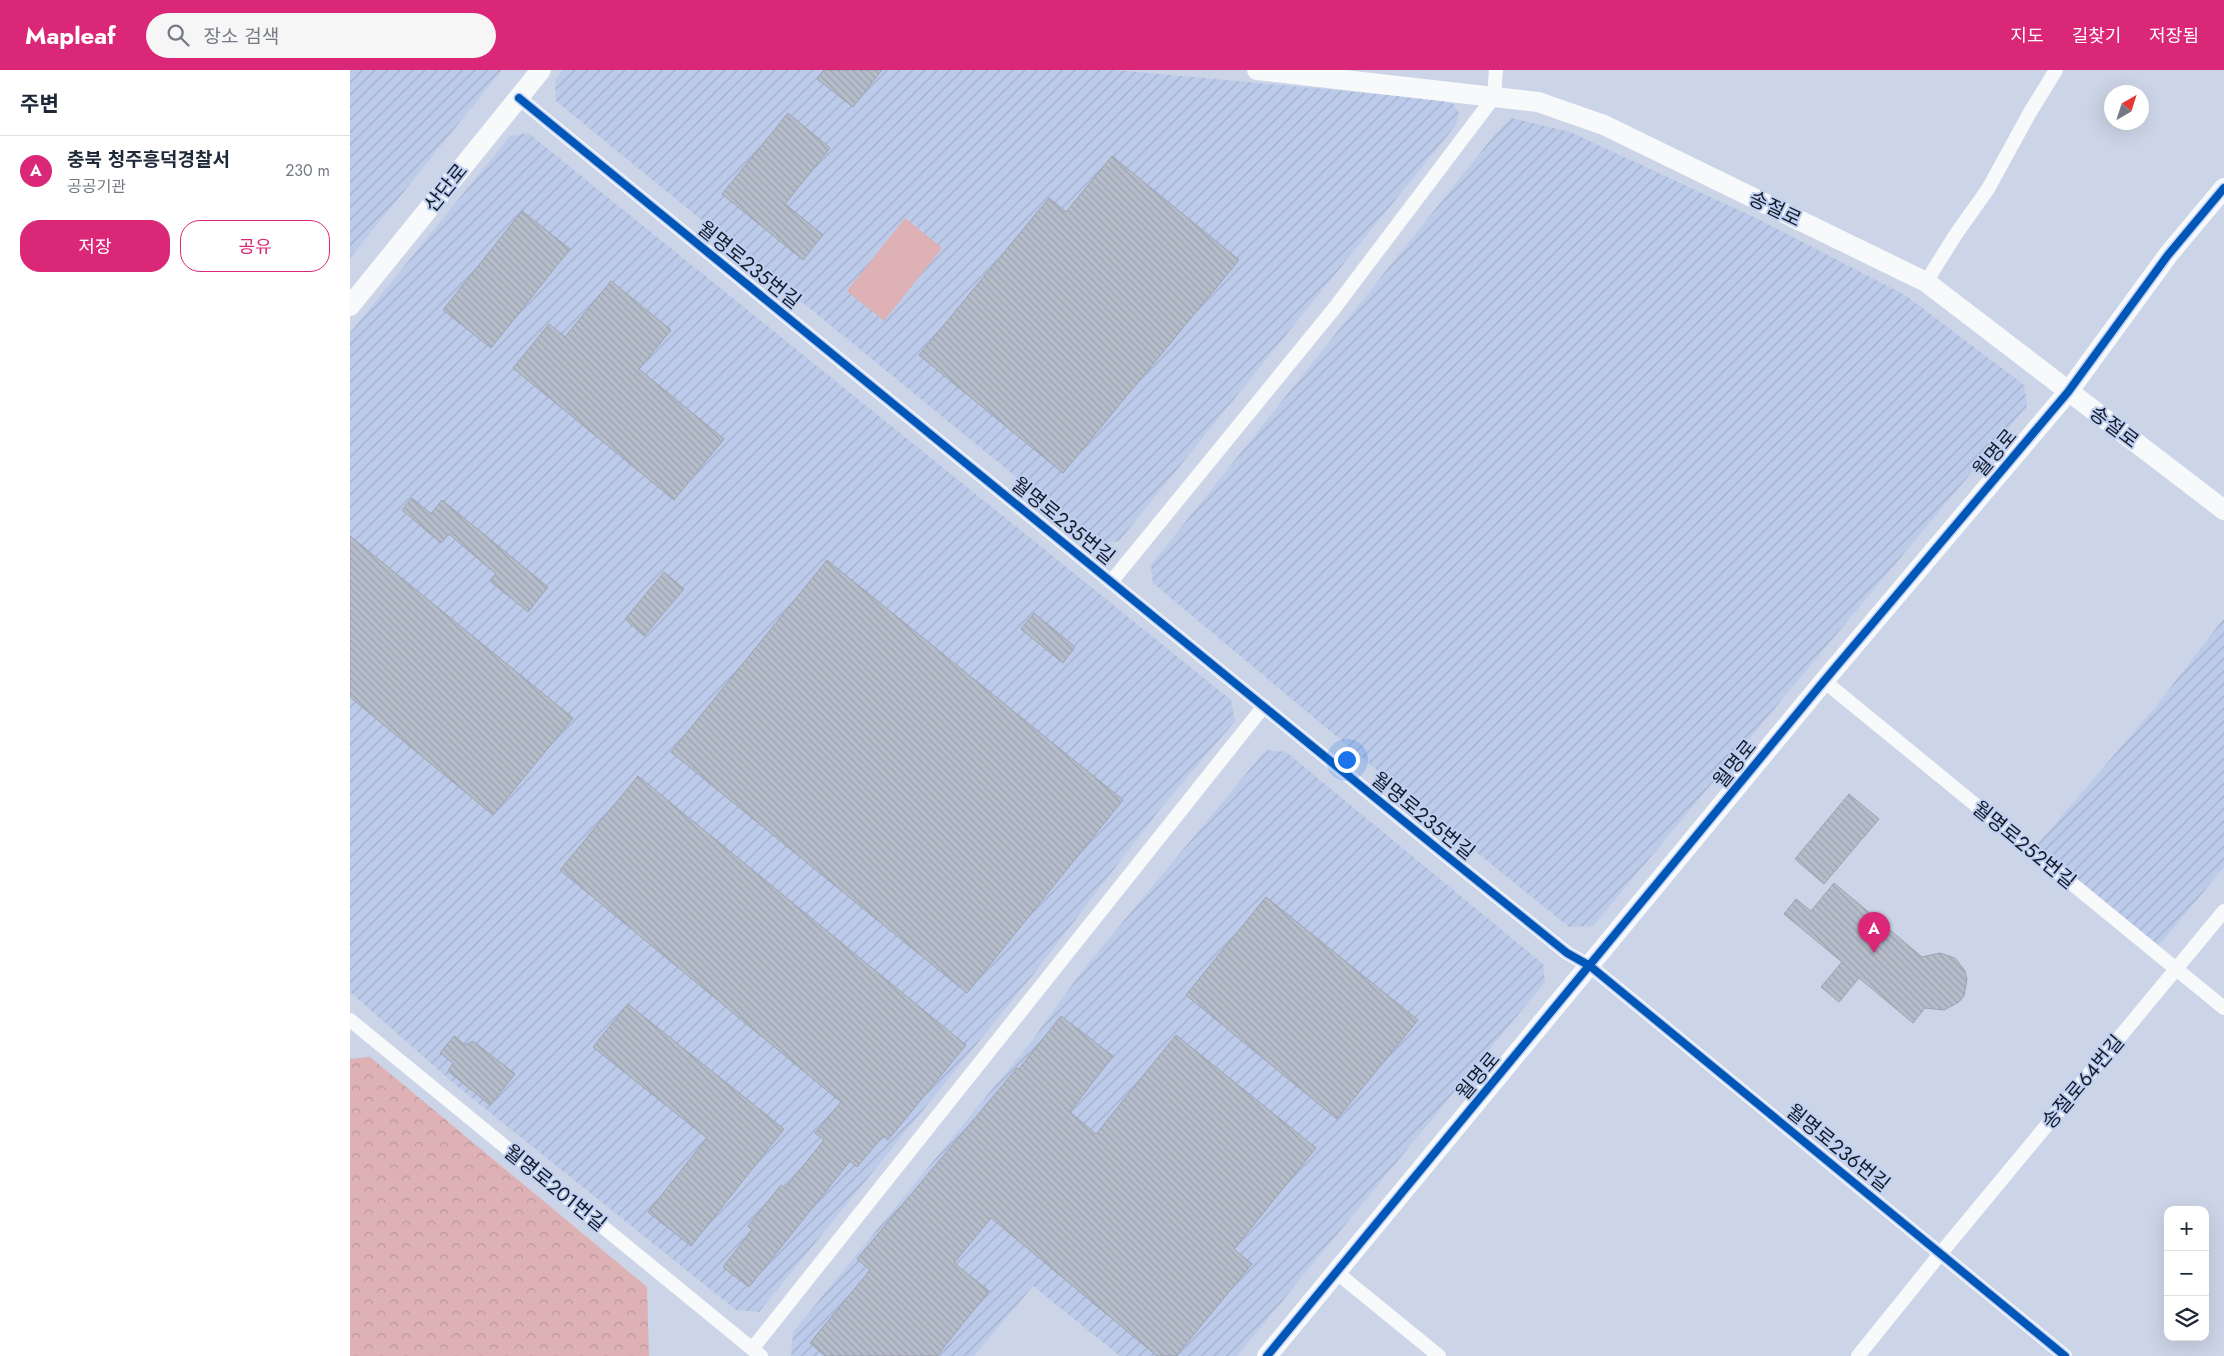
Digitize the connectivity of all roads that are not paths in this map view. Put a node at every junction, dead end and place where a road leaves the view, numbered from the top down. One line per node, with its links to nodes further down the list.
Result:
1 (542, 70): 5 (street, 산단로)
2 (1257, 70): 6 (street, 송절로)
3 (1496, 70): 6 (street)
4 (2056, 70): 8 (street)
5 (519, 98): 9 (street, 산단로); 12 (street, 월명로235번길)
6 (1494, 98): 8 (street, 송절로); 12 (street)
7 (2224, 188): 10 (street, 월명로)
8 (1926, 282): 10 (street, 송절로)
9 (350, 306)
10 (2068, 392): 11 (street, 송절로); 13 (street, 월명로)
11 (2224, 510)
12 (1111, 582): 14 (street, 월명로235번길)
13 (1824, 681): 16 (street, 월명로); 17 (street, 월명로252번길)
14 (1264, 706): 16 (street, 월명로235번길); 22 (street)
15 (2224, 911): 17 (street, 송절로64번길)
16 (1590, 966): 20 (street, 월명로236번길); 21 (street, 월명로)
17 (2177, 970): 18 (street, 월명로252번길); 20 (street, 송절로64번길)
18 (2224, 1008)
19 (350, 1020): 22 (street, 월명로201번길)
20 (1941, 1253): 25 (street, 송절로64번길); 26 (street, 월명로236번길)
21 (1336, 1272): 23 (street, 월명로); 24 (street)
22 (757, 1352)
23 (1267, 1356)
24 (1439, 1356)
25 (1858, 1356)
26 (2065, 1356)

